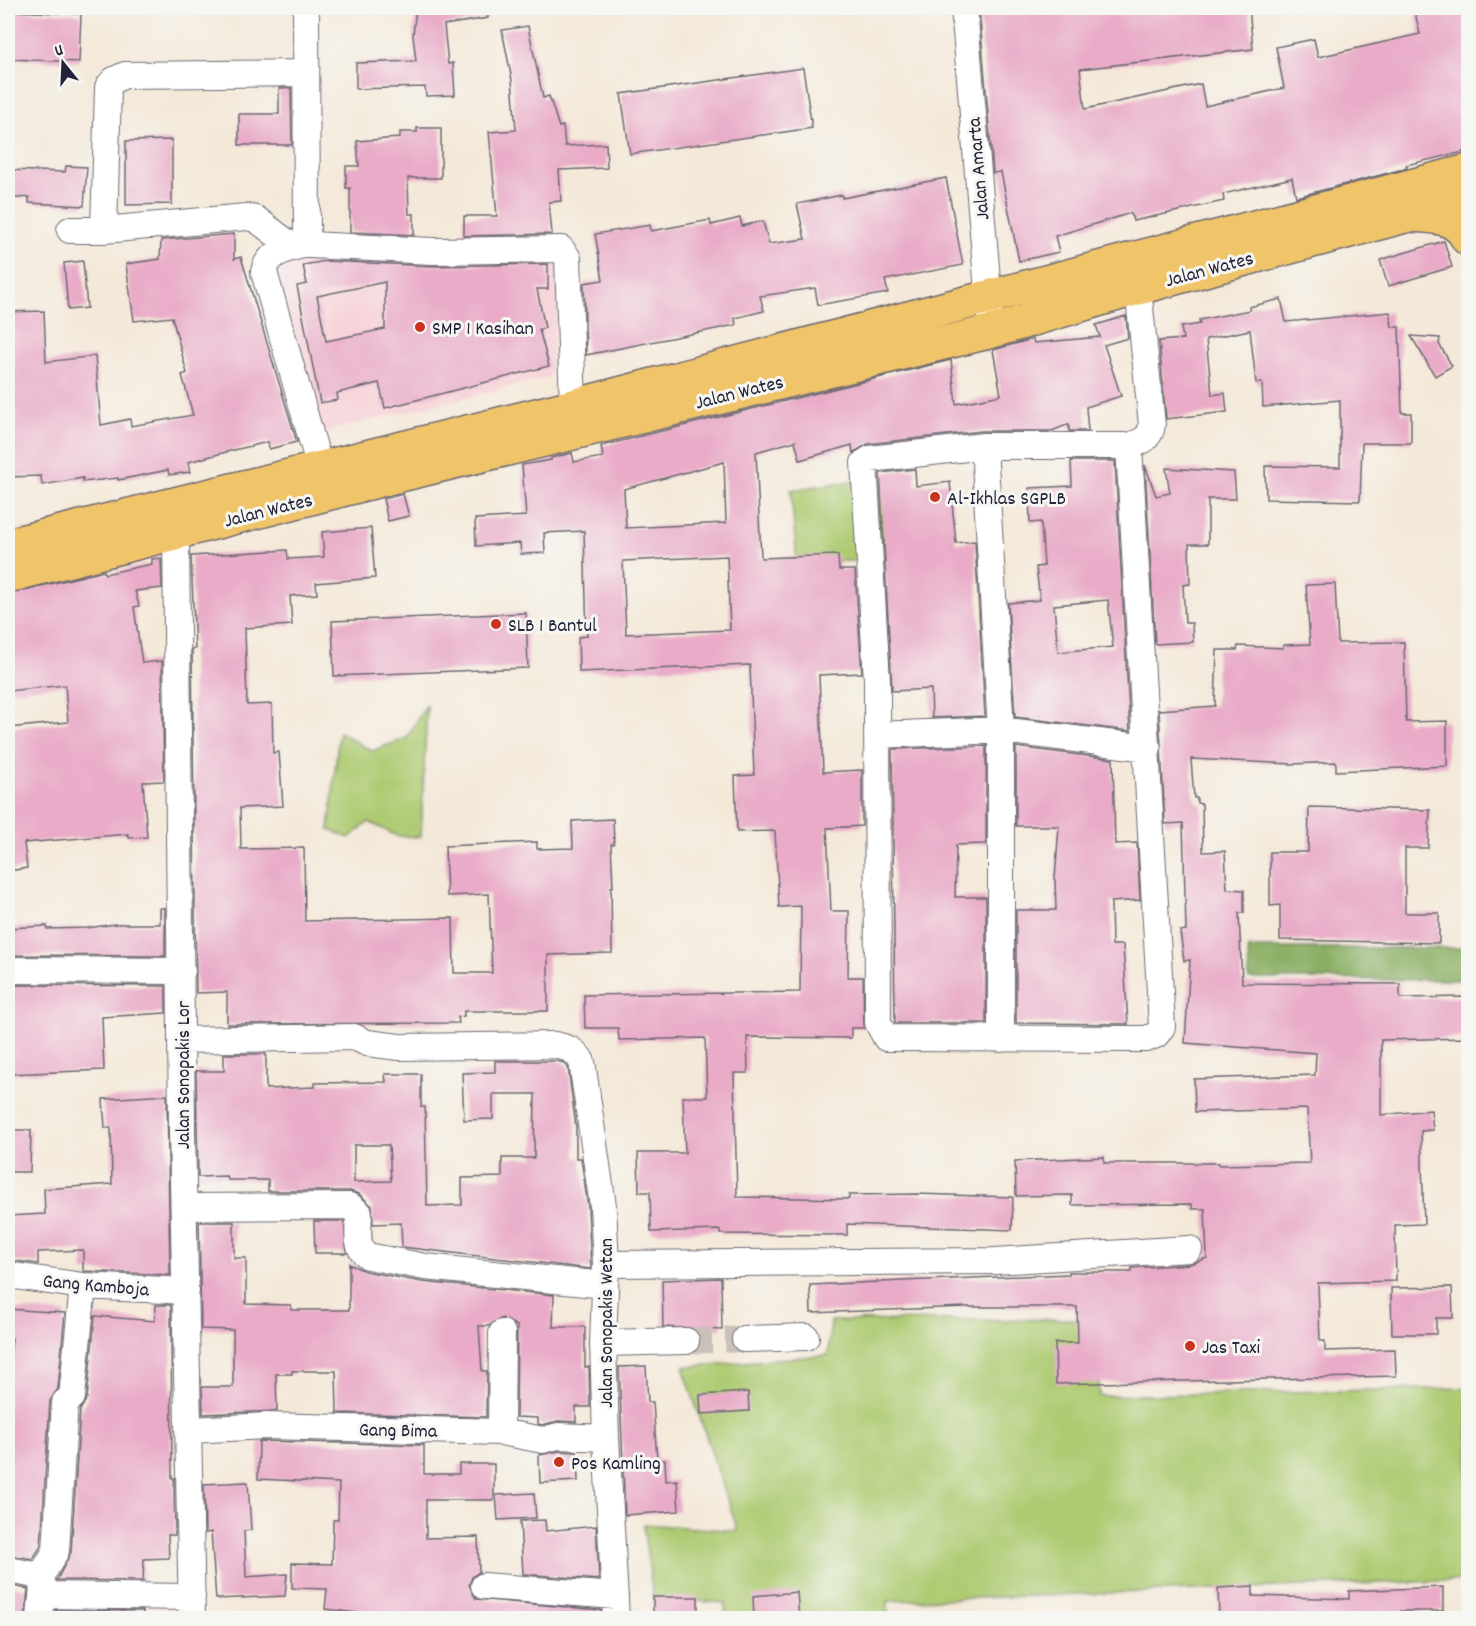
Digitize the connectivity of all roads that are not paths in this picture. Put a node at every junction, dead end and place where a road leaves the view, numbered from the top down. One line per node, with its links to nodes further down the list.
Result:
1 (306, 8): 3 (street)
2 (964, 8): 12 (street, Jalan Amarta)
3 (305, 73): 8 (street); 10 (street)
4 (1468, 171): 12 (main road, Jalan Wates)
5 (1468, 199): 6 (main road, Jalan Wates)
6 (1407, 215): 9 (main road); 11 (main road, Jalan Wates)
7 (70, 230): 8 (street)
8 (104, 230): 10 (street)
9 (1468, 239)
10 (307, 244): 14 (street); 17 (street)
11 (1138, 288): 13 (main road, Jalan Wates); 16 (street)
12 (988, 298): 13 (street, Jalan Amarta); 14 (main road, Jalan Wates)
13 (993, 331): 18 (main road, Jalan Wates)
14 (573, 406): 17 (main road, Jalan Wates)
15 (984, 446): 16 (street); 21 (street); 22 (street)
16 (1129, 446): 23 (street)
17 (320, 468): 19 (main road, Jalan Wates)
18 (176, 532): 20 (main road, Jalan Wates); 25 (street, Jalan Sonopakis Lor)
19 (8, 545)
20 (8, 576)
21 (1001, 730): 22 (street); 23 (street); 26 (street)
22 (877, 735): 26 (street)
23 (1148, 748): 26 (street)
24 (8, 970): 25 (street)
25 (182, 971): 27 (street, Jalan Sonopakis Lor)
26 (1001, 1039)
27 (182, 1040): 28 (street, Jalan Sonopakis Lor); 30 (street, Jalan Sonopakis Wetan)
28 (184, 1207): 30 (street); 33 (street, Jalan Sonopakis Lor)
29 (1189, 1249): 30 (street)
30 (606, 1274): 38 (street, Jalan Sonopakis Wetan)
31 (8, 1275): 32 (street, Gang Kamboja)
32 (83, 1286): 33 (street, Gang Kamboja); 44 (street)
33 (186, 1291): 39 (street, Jalan Sonopakis Lor)
34 (502, 1333): 40 (street)
35 (806, 1337): 36 (street)
36 (745, 1339)
37 (686, 1341): 38 (street)
38 (603, 1343): 41 (street, Jalan Sonopakis Wetan)
39 (189, 1430): 40 (street, Gang Bima); 46 (street, Jalan Sonopakis Lor)
40 (501, 1432): 41 (street, Gang Bima)
41 (606, 1438): 45 (street, Jalan Sonopakis Wetan)
42 (8, 1570): 44 (street)
43 (484, 1586): 45 (street)
44 (41, 1596): 46 (street)
45 (615, 1607)
46 (192, 1608)

